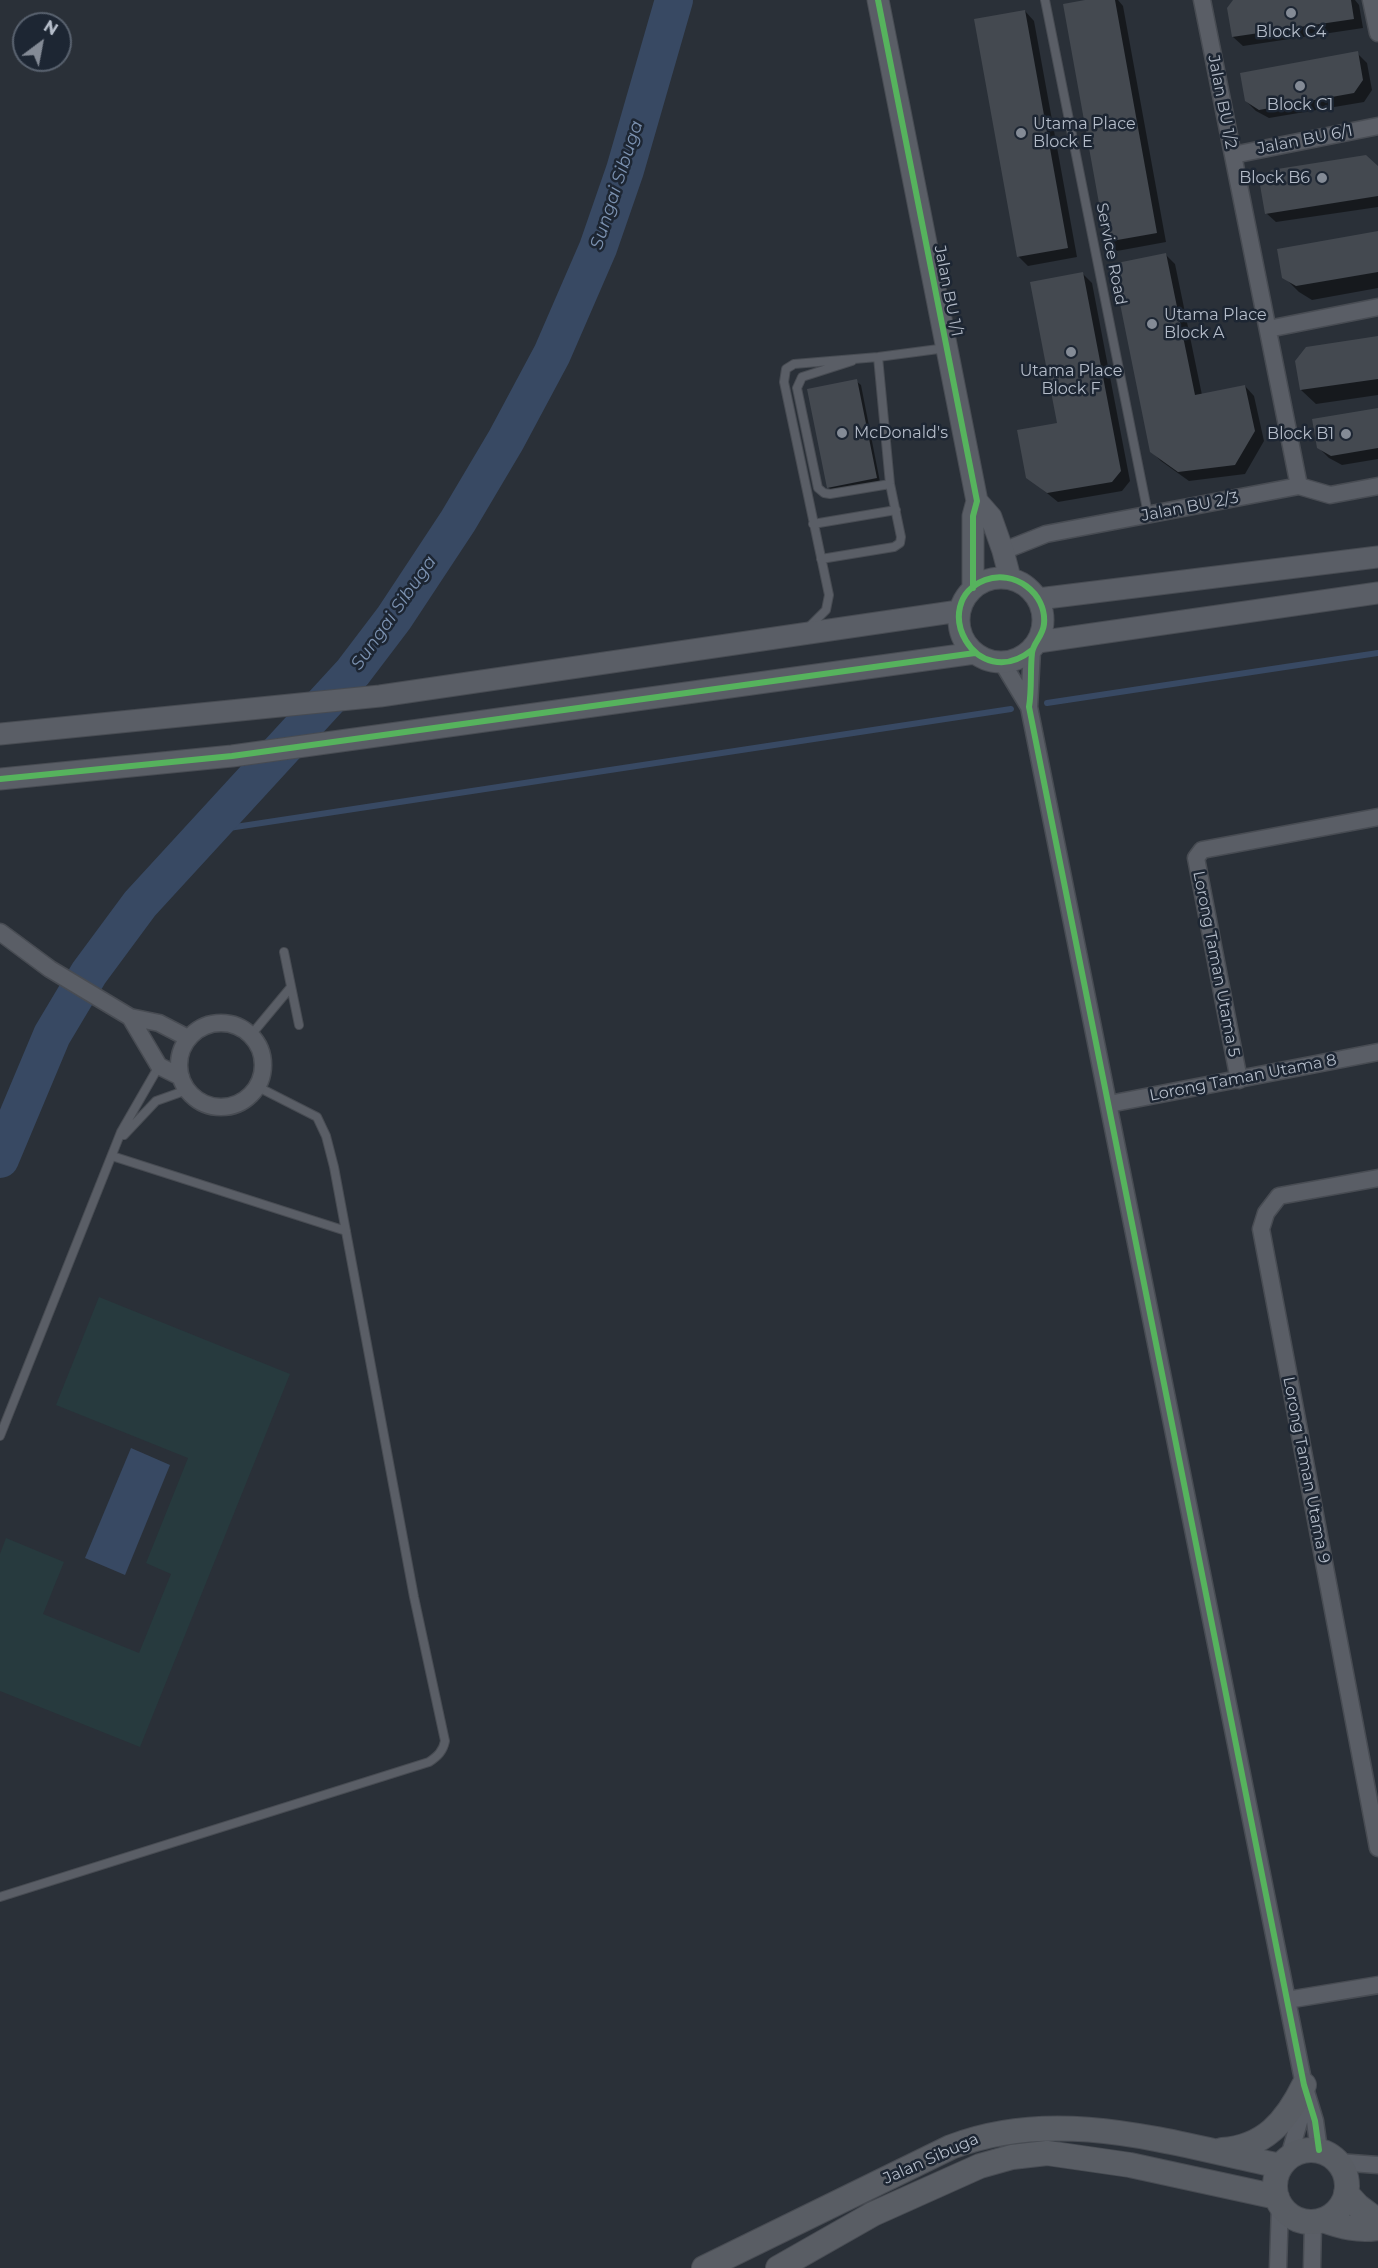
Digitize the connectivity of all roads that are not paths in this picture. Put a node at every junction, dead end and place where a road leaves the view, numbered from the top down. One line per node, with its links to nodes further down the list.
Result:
1 (878, 0): 10 (street, Jalan BU 1/1)
2 (1045, 0): 18 (lane, Service Road)
3 (1202, 0): 7 (street, Jalan BU 1/2)
4 (1371, 0): 5 (street)
5 (1378, 33)
6 (1378, 126): 7 (street, Jalan BU 6/1)
7 (1233, 155): 9 (street, Jalan BU 1/2)
8 (1378, 307): 9 (street)
9 (1268, 329): 14 (street, Jalan BU 1/2)
10 (946, 348): 12 (lane); 16 (street, Jalan BU 1/1)
11 (864, 357): 12 (lane); 13 (lane); 19 (lane)
12 (878, 357): 13 (lane)
13 (890, 484): 17 (lane)
14 (1299, 486): 15 (street, Jalan BU 2/3); 18 (street, Jalan BU 2/3)
15 (1378, 486)
16 (977, 501): 20 (street); 24 (street, Jalan BU 1/1)
17 (896, 510): 19 (lane); 22 (lane)
18 (1148, 514): 20 (street, Jalan BU 2/3)
19 (813, 524): 22 (lane)
20 (1003, 551): 23 (street)
21 (1378, 557): 26 (street)
22 (820, 559): 28 (lane)
23 (1010, 578): 24 (street); 26 (street)
24 (973, 588): 27 (street)
25 (1378, 593): 29 (street)
26 (1038, 599): 29 (street)
27 (959, 611): 28 (street); 30 (street)
28 (800, 635): 33 (street)
29 (1035, 646): 31 (street); 32 (street)
30 (975, 653): 31 (street); 34 (street)
31 (1002, 662): 32 (street)
32 (1029, 707): 48 (street)
33 (0, 734)
34 (0, 779)
35 (1378, 817): 45 (street, Lorong Taman Utama 5)
36 (0, 932): 39 (street)
37 (284, 952): 38 (lane)
38 (291, 987): 40 (lane); 41 (lane)
39 (123, 1012): 42 (street); 44 (street)
40 (299, 1025)
41 (251, 1035): 42 (street); 47 (street)
42 (188, 1038): 46 (street)
43 (1378, 1052): 45 (street, Lorong Taman Utama 8)
44 (159, 1066): 46 (street); 49 (lane)
45 (1239, 1080): 48 (street, Lorong Taman Utama 8)
46 (184, 1084): 47 (street); 49 (lane)
47 (258, 1087): 52 (lane)
48 (1108, 1104): 57 (street)
49 (117, 1145): 50 (lane)
50 (112, 1156): 52 (lane); 53 (lane)
51 (1378, 1178): 54 (street, Lorong Taman Utama 9)
52 (346, 1231): 55 (lane)
53 (0, 1436)
54 (1378, 1848)
55 (0, 1897)
56 (1378, 1985): 57 (street)
57 (1287, 2000): 58 (street)
58 (1305, 2091): 59 (main road); 60 (street); 61 (street)
59 (1211, 2151): 61 (main road, Jalan Sibuga); 68 (main road, Jalan Sibuga)
60 (1328, 2156): 61 (main road); 62 (street); 63 (main road)
61 (1285, 2161): 64 (main road)
62 (1378, 2164)
63 (1346, 2193): 65 (main road); 66 (main road)
64 (1279, 2201): 65 (main road); 69 (main road, Jalan Sibuga); 70 (street)
65 (1318, 2221): 67 (main road); 71 (street)
66 (1378, 2221)
67 (1378, 2228)
68 (704, 2268)
69 (778, 2268)
70 (1278, 2268)
71 (1312, 2268)

